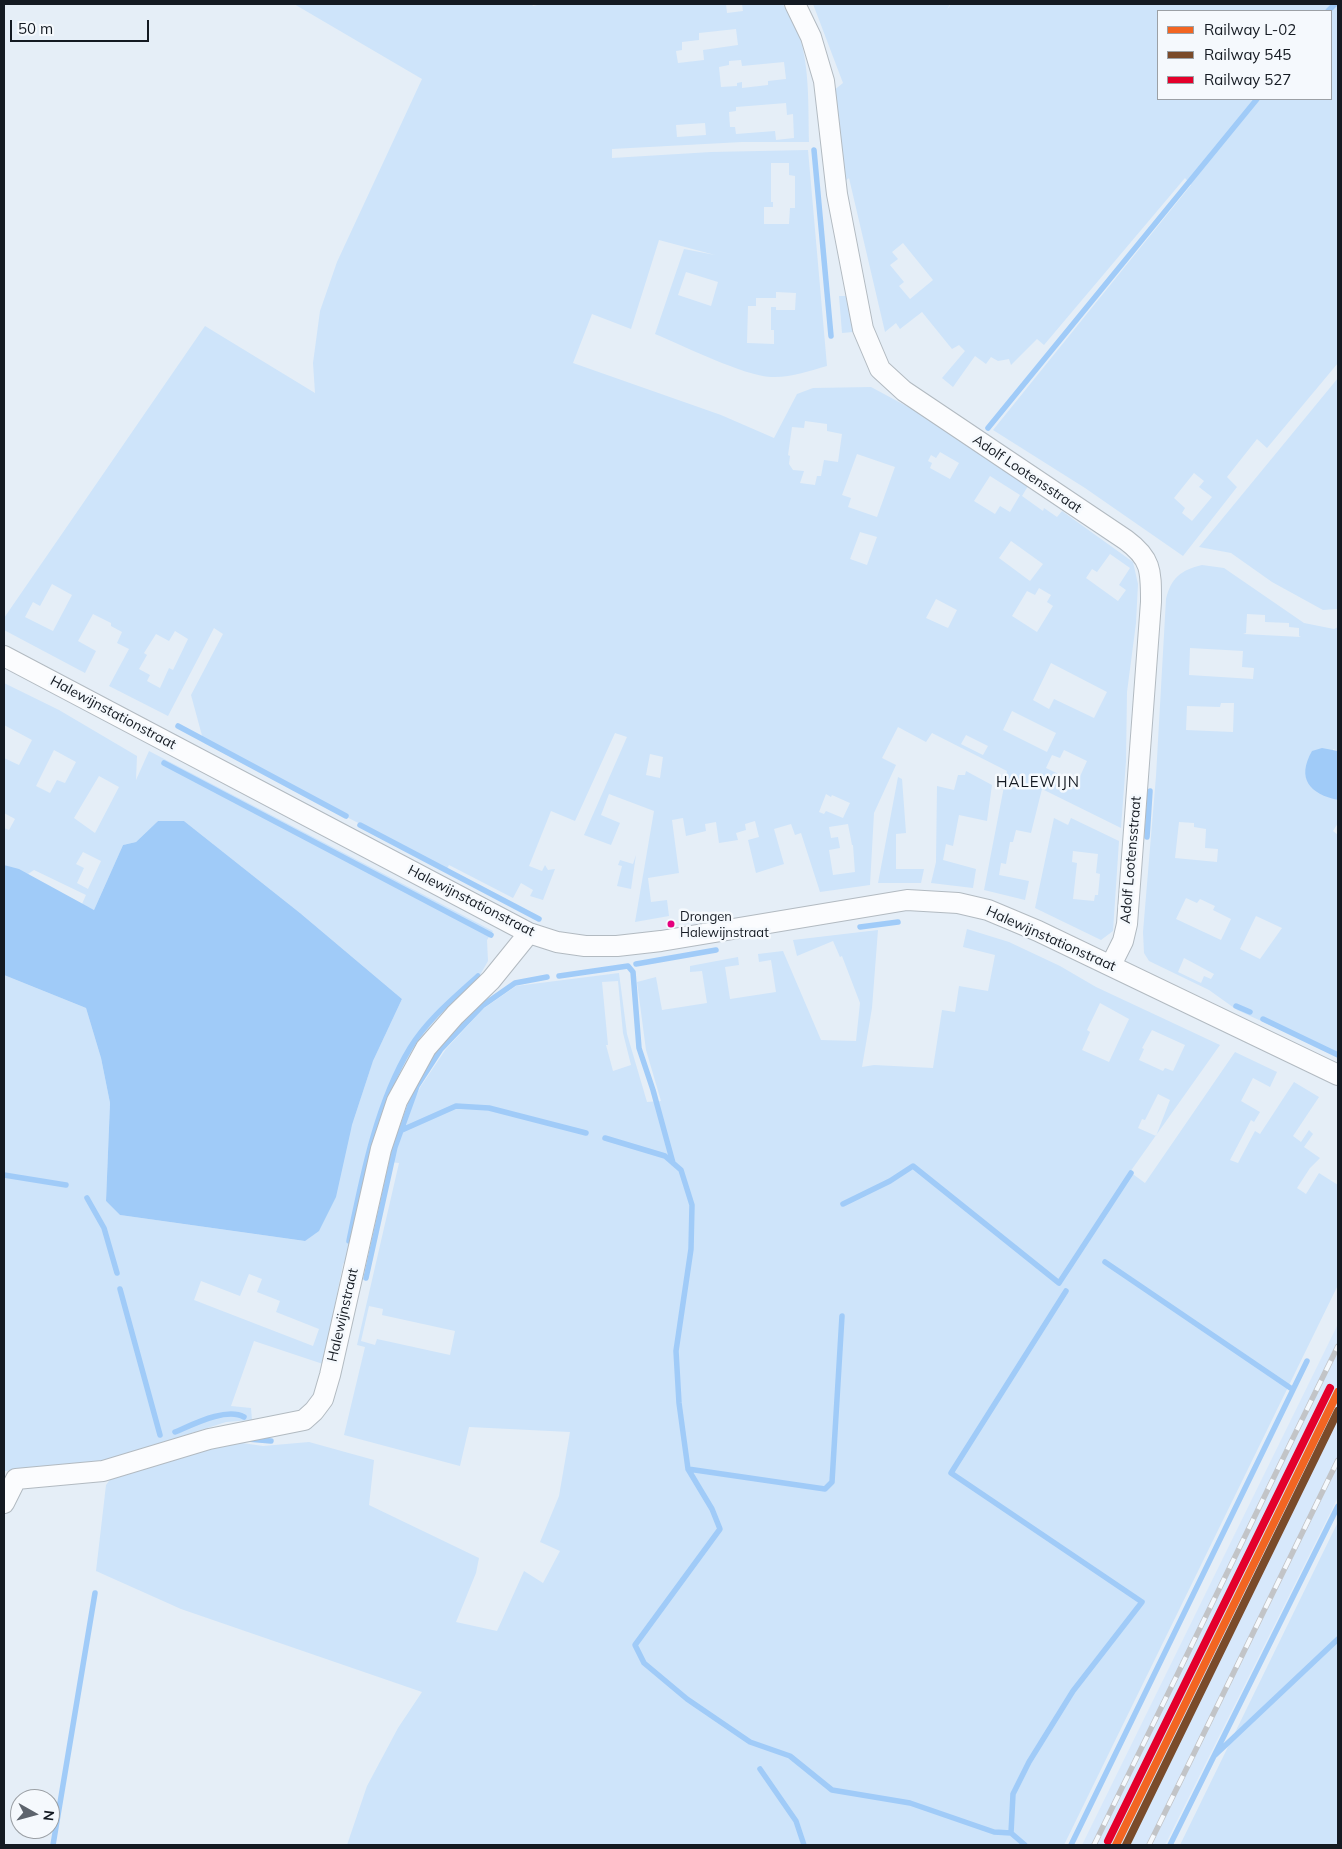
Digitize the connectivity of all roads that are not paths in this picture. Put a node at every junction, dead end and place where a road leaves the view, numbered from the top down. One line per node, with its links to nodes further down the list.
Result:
1 (795, 4): 4 (street, Adolf Lootensstraat)
2 (4, 656): 3 (street, Halewijnstationstraat)
3 (530, 933): 4 (street, Halewijnstationstraat); 6 (street, Halewijnstraat)
4 (1111, 965): 5 (street, Halewijnstationstraat)
5 (1338, 1075)
6 (4, 1503)

